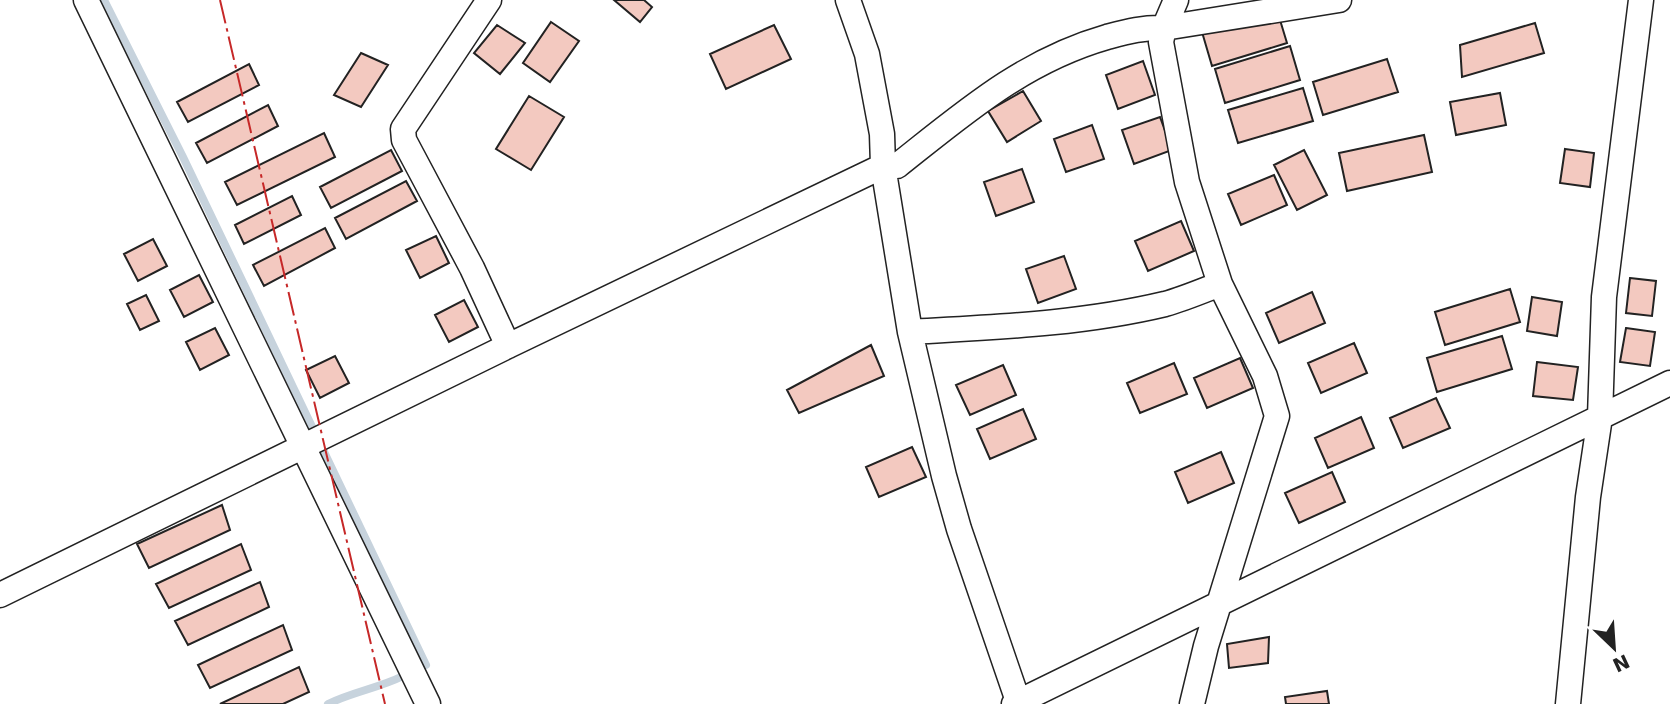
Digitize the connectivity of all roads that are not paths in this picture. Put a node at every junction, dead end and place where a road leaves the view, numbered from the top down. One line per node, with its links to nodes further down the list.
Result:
1 (86, 0): 14 (street)
2 (489, 0): 11 (street)
3 (848, 0): 8 (street)
4 (1176, 0): 7 (street)
5 (1339, 0): 7 (street)
6 (1641, 0): 13 (street)
7 (1164, 28): 8 (street); 9 (street)
8 (883, 166): 10 (street); 11 (street)
9 (1220, 284): 10 (street); 16 (street)
10 (910, 332): 17 (street)
11 (508, 346): 14 (street)
12 (1670, 383): 13 (street)
13 (1600, 417): 16 (street); 20 (street)
14 (311, 443): 15 (street); 18 (street)
15 (0, 596)
16 (1220, 602): 17 (street); 19 (street)
17 (1017, 703)
18 (428, 704)
19 (1192, 704)
20 (1567, 704)

